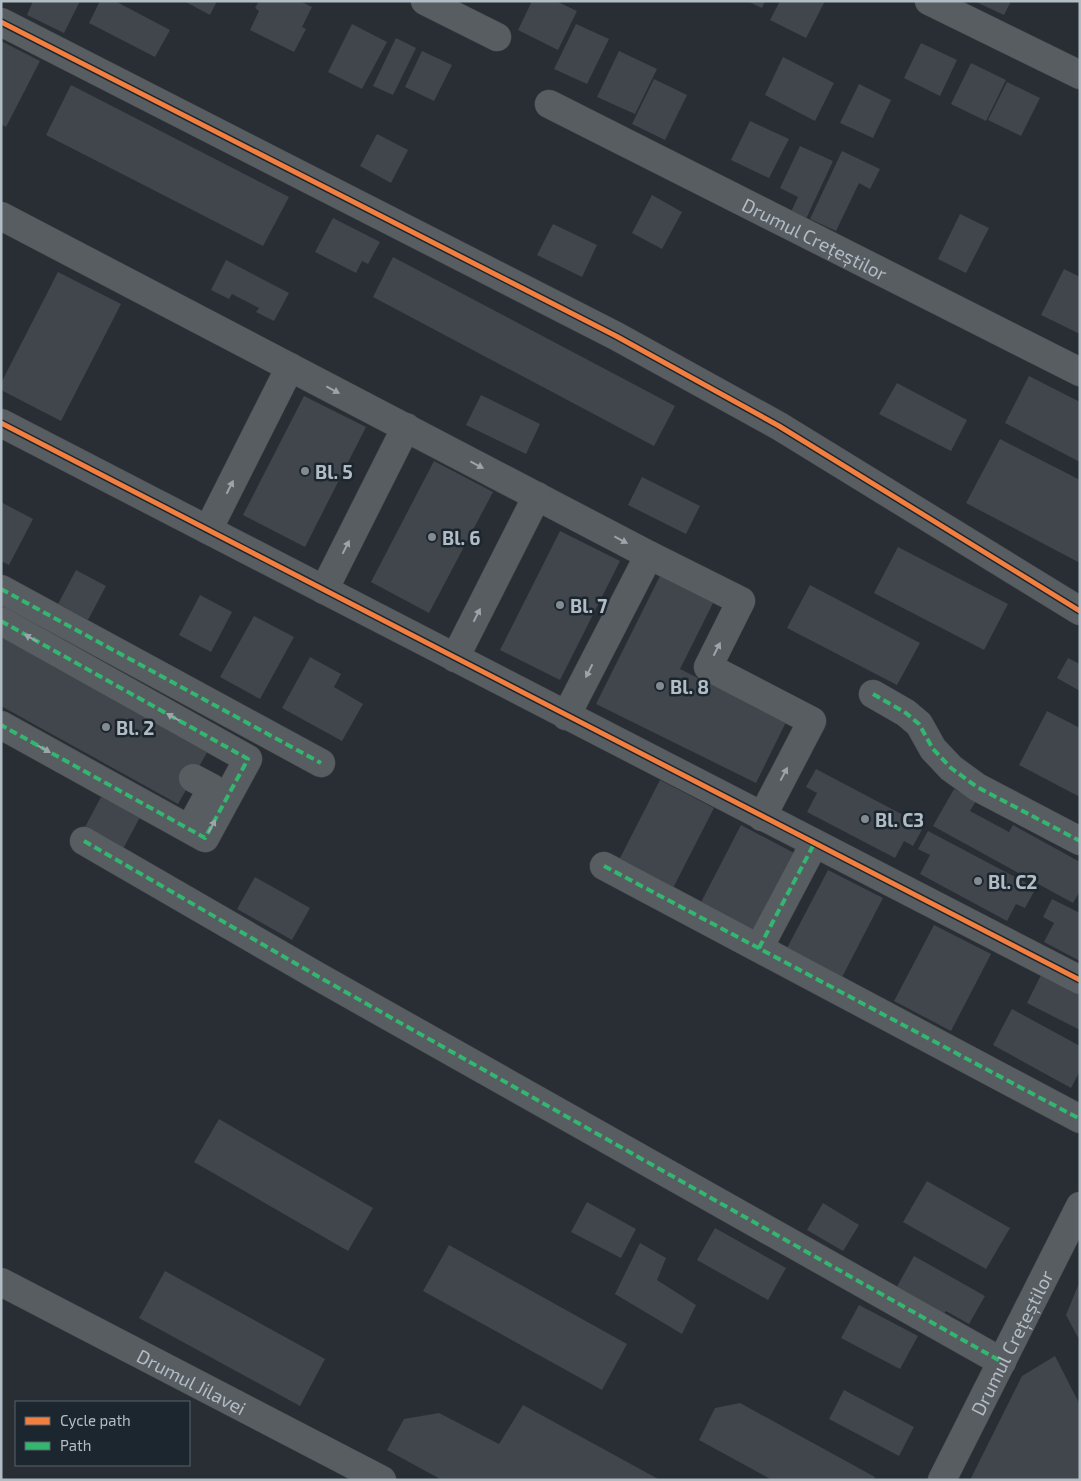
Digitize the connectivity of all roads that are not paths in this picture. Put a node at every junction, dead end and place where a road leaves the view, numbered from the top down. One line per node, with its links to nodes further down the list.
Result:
1 (425, 1): 4 (street)
2 (929, 1): 5 (street)
3 (1, 22): 17 (street)
4 (497, 37)
5 (1080, 76)
6 (549, 104): 9 (street, Drumul Crețeștilor)
7 (1, 216): 8 (street)
8 (290, 367): 11 (street, one-way to 11); 13 (street, one-way to 8)
9 (1080, 372)
10 (1, 423): 13 (street)
11 (406, 428): 12 (street, one-way to 12); 16 (street, one-way to 11)
12 (537, 496): 14 (street, one-way to 14); 19 (street, one-way to 12)
13 (208, 530): 16 (street)
14 (649, 554): 21 (street, one-way to 21); 25 (street, one-way to 14)
15 (1, 589): 23 (street)
16 (324, 590): 19 (street)
17 (1080, 611)
18 (1, 621): 26 (street, one-way to 18)
19 (455, 658): 21 (street)
20 (873, 694): 28 (street)
21 (566, 716): 25 (street)
22 (1, 725): 26 (street, one-way to 26)
23 (321, 763)
24 (193, 778): 26 (street)
25 (762, 817): 29 (street)
26 (190, 829)
27 (84, 841): 36 (street)
28 (1080, 841)
29 (814, 844): 31 (street); 32 (street)
30 (604, 866): 31 (street)
31 (759, 948): 33 (street)
32 (1080, 980)
33 (1080, 1119)
34 (1080, 1206): 36 (street, Drumul Crețeștilor)
35 (1, 1282): 37 (street, Drumul Jilavei)
36 (1002, 1362): 38 (street, Drumul Crețeștilor)
37 (382, 1480)
38 (942, 1480)

